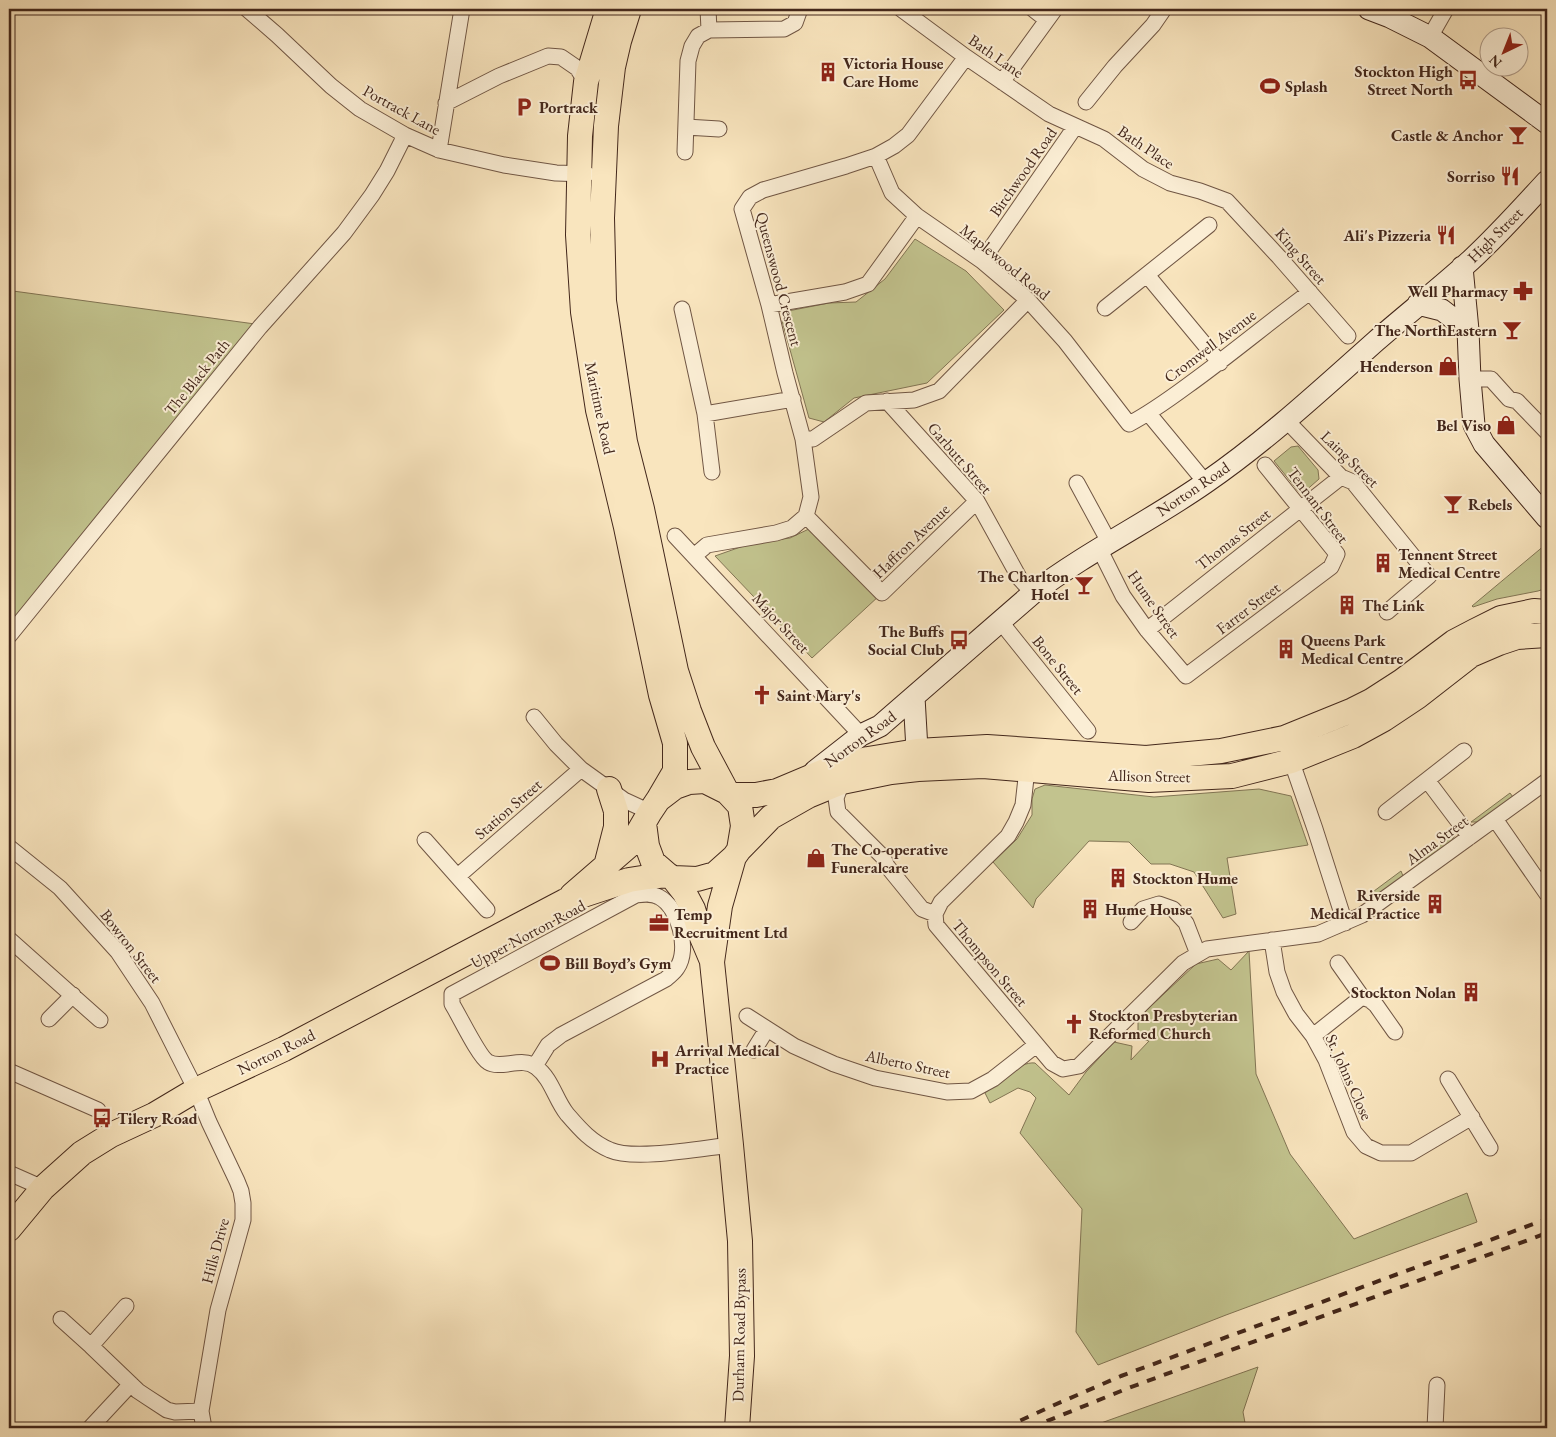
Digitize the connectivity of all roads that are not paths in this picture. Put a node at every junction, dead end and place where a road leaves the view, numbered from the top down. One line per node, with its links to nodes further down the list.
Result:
1 (247, 9): 24 (street, Portrack Lane)
2 (462, 9): 19 (street)
3 (608, 9): 16 (main road, Maritime Road)
4 (629, 9): 29 (main road, Maritime Road)
5 (708, 9): 13 (street)
6 (800, 9): 13 (street)
7 (901, 9): 15 (street, Bath Lane)
8 (1033, 9): 12 (street)
9 (1164, 9): 18 (street)
10 (1369, 9): 14 (street)
11 (1446, 9): 14 (street)
12 (1051, 14): 17 (street)
13 (709, 30): 21 (street)
14 (1430, 37): 20 (street)
15 (966, 57): 17 (street, Bath Lane); 27 (street, Queenswood Crescent)
16 (586, 82): 19 (street, Portrack Lane); 28 (main road, Maritime Road)
17 (1002, 82): 22 (street, Bath Lane)
18 (1086, 102)
19 (446, 103): 25 (street)
20 (1547, 122)
21 (686, 127): 23 (street); 26 (street)
22 (1075, 127): 31 (street, Bath Place); 34 (street, Birchwood Road)
23 (719, 128)
24 (406, 135): 25 (street, Portrack Lane); 74 (street, The Black Path)
25 (439, 150): 28 (street, Portrack Lane)
26 (685, 152)
27 (876, 156): 32 (street, Maplewood Road); 40 (street, Queenswood Crescent)
28 (579, 174): 29 (street, Portrack Lane); 92 (main road, Maritime Road)
29 (603, 175): 91 (main road, Maritime Road)
30 (1547, 181): 35 (street, High Street)
31 (1227, 201): 37 (street, King Street)
32 (917, 216): 34 (street, Maplewood Road); 40 (street)
33 (1209, 225): 36 (street)
34 (982, 261): 38 (street, Maplewood Road)
35 (1462, 267): 39 (street, Norton Road); 43 (street)
36 (1147, 275): 41 (street); 45 (street)
37 (1310, 292): 44 (street, King Street); 45 (street, Cromwell Avenue)
38 (1028, 300): 48 (street); 52 (street, Maplewood Road)
39 (1418, 304): 43 (street); 51 (street, Norton Road)
40 (769, 305): 47 (street, Queenswood Crescent)
41 (1105, 308)
42 (682, 309): 49 (street)
43 (1468, 330): 46 (street)
44 (1348, 336)
45 (1220, 363): 50 (street, Cromwell Avenue)
46 (1480, 379): 53 (street); 63 (street)
47 (793, 399): 49 (street); 54 (street, Queenswood Crescent)
48 (887, 401): 54 (street); 60 (street, Garbutt Street)
49 (705, 414): 56 (street)
50 (1149, 414): 52 (street, Cromwell Avenue); 59 (street)
51 (1286, 420): 57 (street, Laing Street); 59 (street, Norton Road)
52 (1129, 424)
53 (1547, 432)
54 (803, 439): 62 (street, Queenswood Crescent)
55 (1265, 464): 61 (street, Tennant Street)
56 (712, 472)
57 (1341, 477): 61 (street, Thomas Street); 70 (street, Laing Street)
58 (1077, 483): 65 (street, Hume Street)
59 (1206, 483): 65 (street, Norton Road)
60 (978, 501): 62 (street, Haffron Avenue); 68 (street, Garbutt Street)
61 (1300, 509): 67 (street, Tennant Street); 72 (street, Thomas Street)
62 (806, 516): 66 (street)
63 (1547, 518)
64 (675, 536): 66 (street, Major Street)
65 (1104, 545): 68 (street, Norton Road); 72 (street, Hume Street)
66 (694, 556): 79 (street, Major Street)
67 (1332, 567): 75 (street, Farrer Street)
68 (1032, 593): 71 (street, Norton Road)
69 (1543, 609): 80 (main road, Allison Street)
70 (1387, 612)
71 (1000, 621): 76 (street, Norton Road); 78 (street, Bone Street)
72 (1147, 630): 75 (street, Hume Street)
73 (1547, 635): 83 (main road, Allison Street)
74 (9, 636)
75 (1186, 676)
76 (914, 698): 79 (street, Norton Road); 82 (street, Norton Road)
77 (534, 717): 84 (street)
78 (1088, 732)
79 (861, 735): 86 (street, Norton Road)
80 (1284, 738): 82 (main road, Allison Street); 83 (street)
81 (1464, 752): 87 (street)
82 (917, 760): 85 (main road, Allison Street); 86 (main road, Allison Street); 89 (main road, Allison Street)
83 (1291, 762): 85 (main road, Allison Street); 107 (street)
84 (581, 769): 90 (street); 100 (street, Station Street)
85 (1027, 769): 105 (street)
86 (805, 779): 91 (main road, Allison Street)
87 (1427, 780): 93 (street); 95 (street)
88 (1547, 781): 94 (street, Alma Street)
89 (842, 782): 98 (main road, Allison Street); 105 (street, Thompson Street)
90 (609, 789): 92 (street); 99 (main road)
91 (729, 793): 92 (main road, Norton Road); 98 (main road)
92 (651, 812): 99 (main road, Norton Road); 101 (main road)
93 (1386, 812)
94 (1495, 819): 95 (street, Alma Street); 102 (street)
95 (1470, 837): 107 (street, Alma Street)
96 (425, 840): 100 (street)
97 (9, 847): 127 (street, Bowron Street)
98 (737, 854): 101 (main road, Norton Road); 111 (main road)
99 (606, 866): 103 (main road, Norton Road)
100 (458, 876): 104 (street)
101 (670, 877): 103 (main road, Norton Road); 111 (main road)
102 (1547, 894)
103 (565, 901): 127 (main road, Norton Road)
104 (487, 910)
105 (935, 914): 121 (street, Thompson Street)
106 (1131, 922): 110 (street)
107 (1345, 923): 109 (street, Alma Street)
108 (9, 939): 113 (street)
109 (1272, 940): 110 (street, Alma Street); 120 (street, St. Johns Close)
110 (1198, 954): 124 (street, Alma Street)
111 (712, 962): 130 (main road, Durham Road Bypass)
112 (1338, 963): 114 (street)
113 (73, 995): 116 (street); 117 (street)
114 (1362, 997): 119 (street); 120 (street)
115 (746, 1016): 118 (street, Alberto Street)
116 (49, 1019)
117 (100, 1020)
118 (767, 1029): 121 (street, Alberto Street); 122 (street)
119 (1394, 1032)
120 (1312, 1036): 129 (street, St. Johns Close)
121 (1036, 1045): 124 (street, Thompson Street)
122 (754, 1050)
123 (535, 1066): 123 (street, Upper Norton Road); 130 (street)
124 (1063, 1069)
125 (9, 1071): 128 (street)
126 (1448, 1078): 129 (street)
127 (196, 1090): 133 (main road, Norton Road); 140 (street, Hills Drive)
128 (98, 1110)
129 (1472, 1117): 131 (street)
130 (731, 1145): 143 (main road, Durham Road Bypass)
131 (1490, 1148)
132 (9, 1173): 133 (street)
133 (43, 1188): 134 (main road, Norton Road)
134 (9, 1229)
135 (126, 1306): 137 (street)
136 (60, 1319): 137 (street)
137 (91, 1346): 138 (street)
138 (130, 1384): 140 (street); 141 (street)
139 (1437, 1385): 144 (street)
140 (201, 1411): 142 (street, Hills Drive)
141 (90, 1428)
142 (204, 1428)
143 (737, 1428)
144 (1435, 1428)

